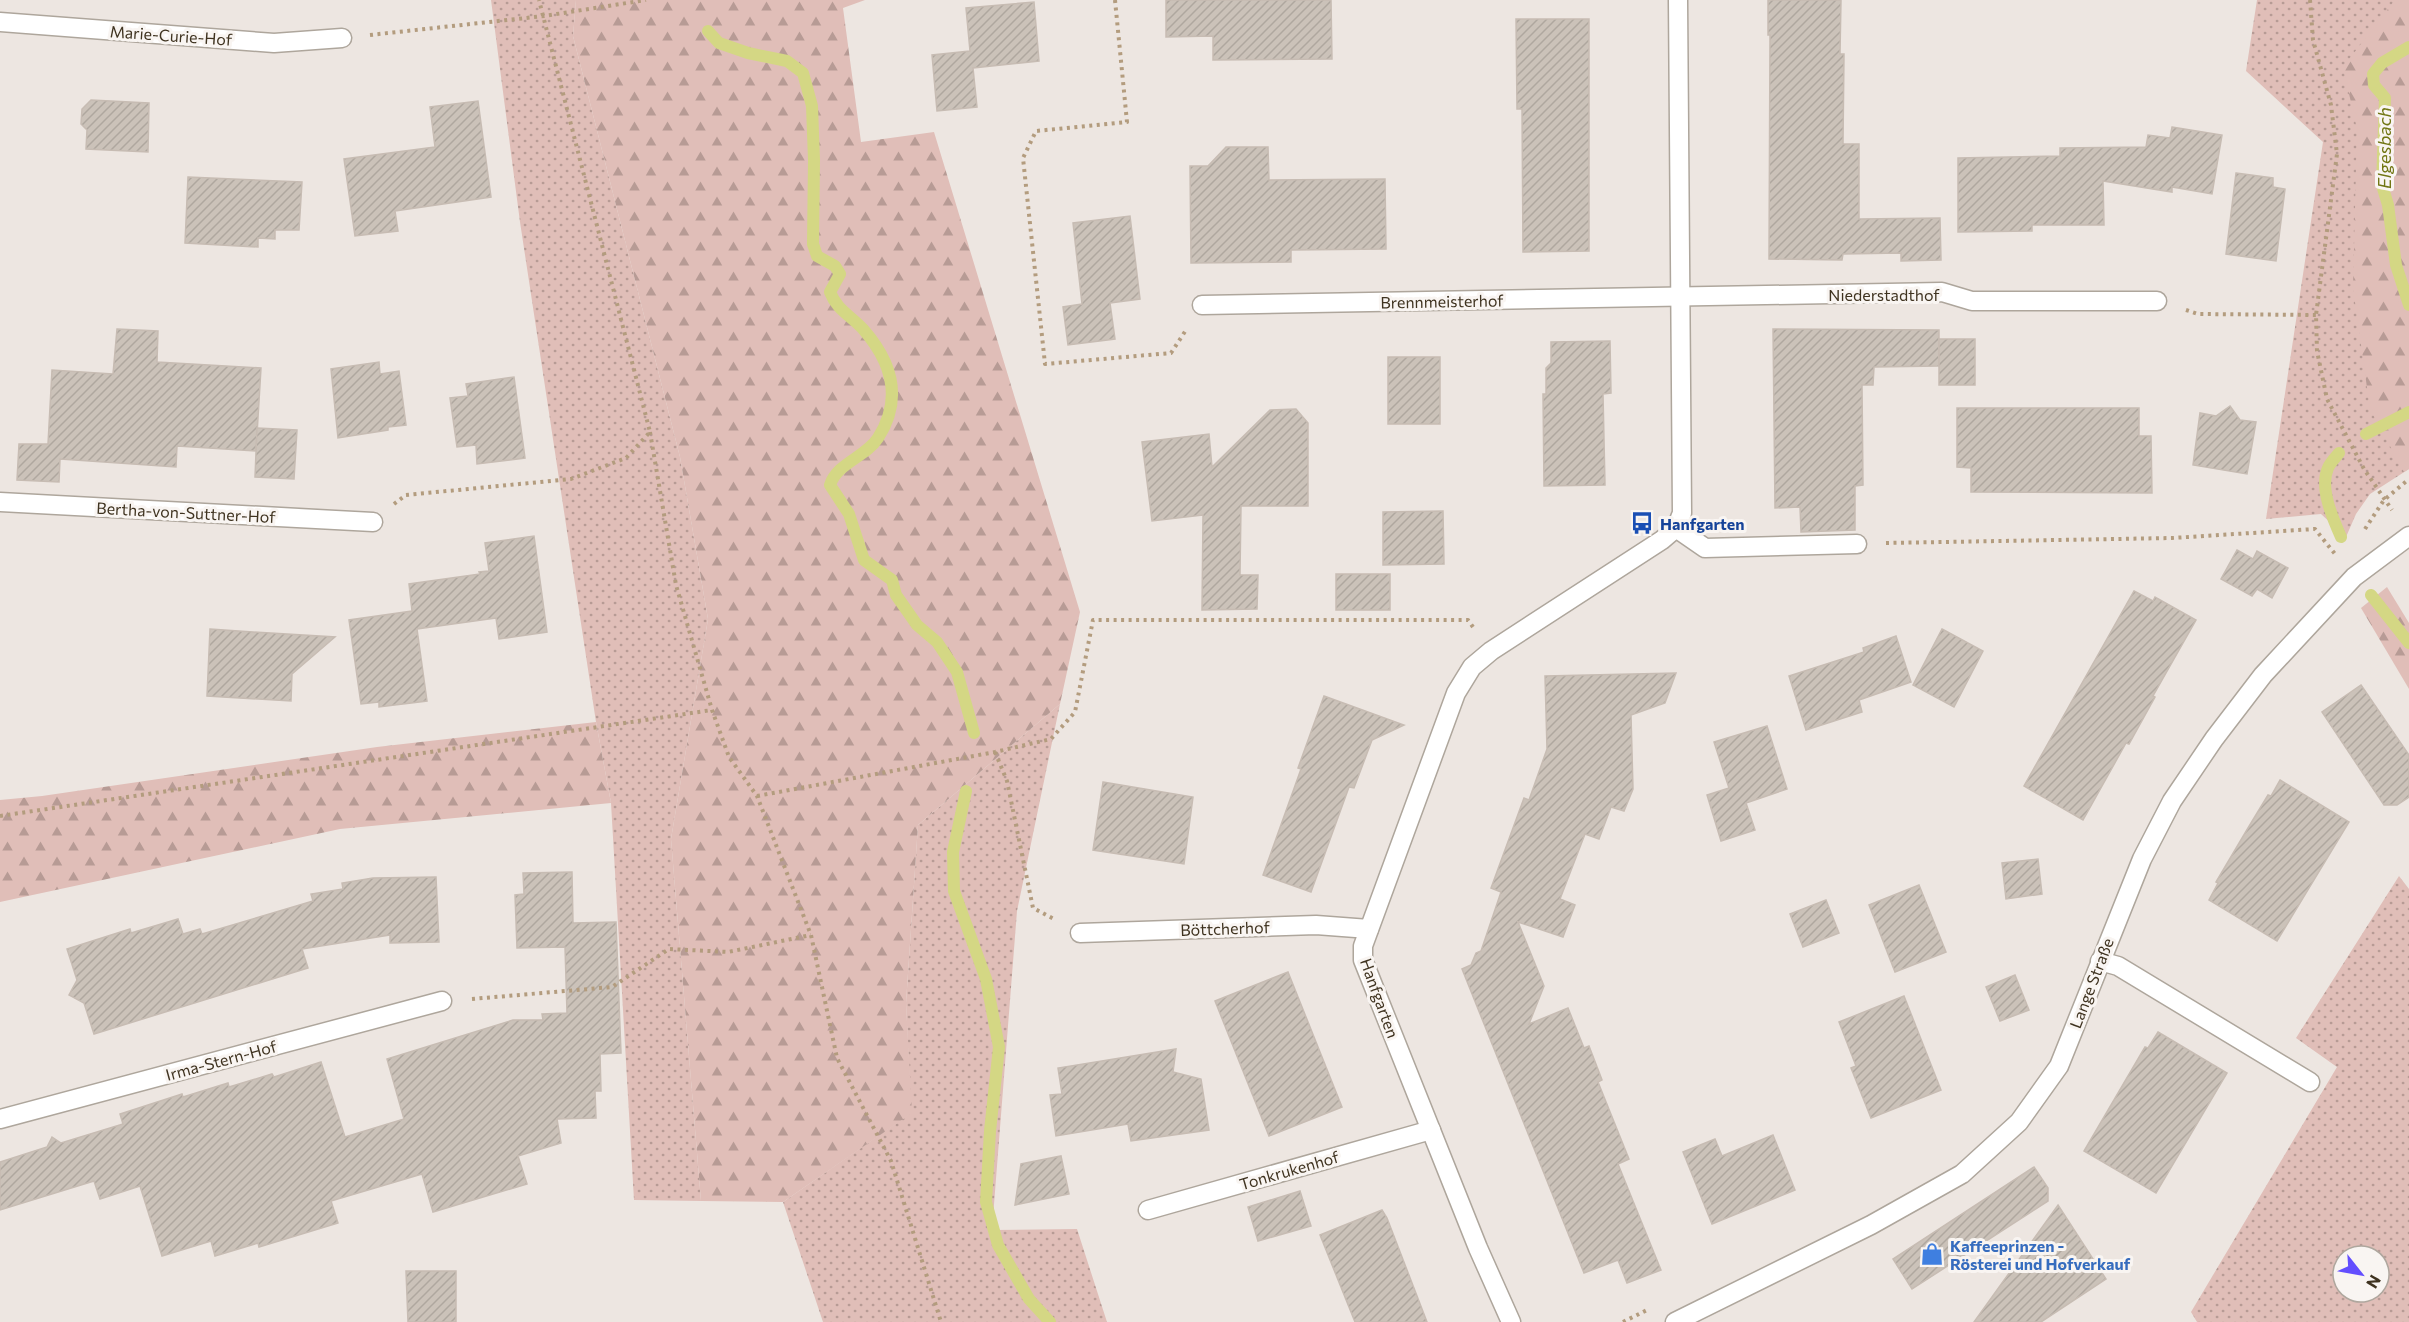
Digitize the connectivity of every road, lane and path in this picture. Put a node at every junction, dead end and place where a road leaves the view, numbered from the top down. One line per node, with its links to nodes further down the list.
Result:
1 (539, 0): 6 (path)
2 (646, 0): 6 (path)
3 (1115, 0): 11 (path)
4 (1678, 0): 9 (street)
5 (2310, 0): 12 (path)
6 (544, 16): 8 (path); 13 (path)
7 (0, 22): 8 (street, Marie-Curie-Hof)
8 (342, 38)
9 (1682, 296): 10 (street, Niederstadthof); 11 (street, Brennmeisterhof); 19 (street)
10 (2157, 301): 12 (path)
11 (1202, 306)
12 (2316, 315): 15 (path)
13 (650, 432): 18 (path); 25 (path)
14 (2409, 479): 15 (path)
15 (2384, 500): 17 (path); 20 (path)
16 (0, 502): 18 (street, Bertha-von-Suttner-Hof)
17 (2396, 516)
18 (373, 522)
19 (1676, 528): 22 (street); 24 (street, Hanfgarten)
20 (2359, 536)
21 (2409, 536): 23 (street, Lange Straße)
22 (1857, 544): 23 (path)
23 (2354, 578): 32 (street, Lange Straße)
24 (1491, 651): 26 (path); 29 (street, Hanfgarten)
25 (711, 710): 27 (path); 28 (path)
26 (995, 752): 27 (path); 30 (path)
27 (757, 796): 31 (path)
28 (0, 816)
29 (1370, 929): 30 (street, Böttcherhof); 36 (street, Hanfgarten)
30 (1080, 933)
31 (811, 935): 33 (path); 39 (path)
32 (2100, 961): 34 (street); 42 (street, Lange Straße)
33 (442, 1001): 35 (street, Irma-Stern-Hof)
34 (2310, 1082)
35 (0, 1119)
36 (1431, 1130): 37 (street, Tonkrukenhof); 40 (street, Hanfgarten)
37 (1148, 1210)
38 (1655, 1306): 41 (path)
39 (941, 1322)
40 (1511, 1322)
41 (1623, 1322)
42 (1675, 1322)

